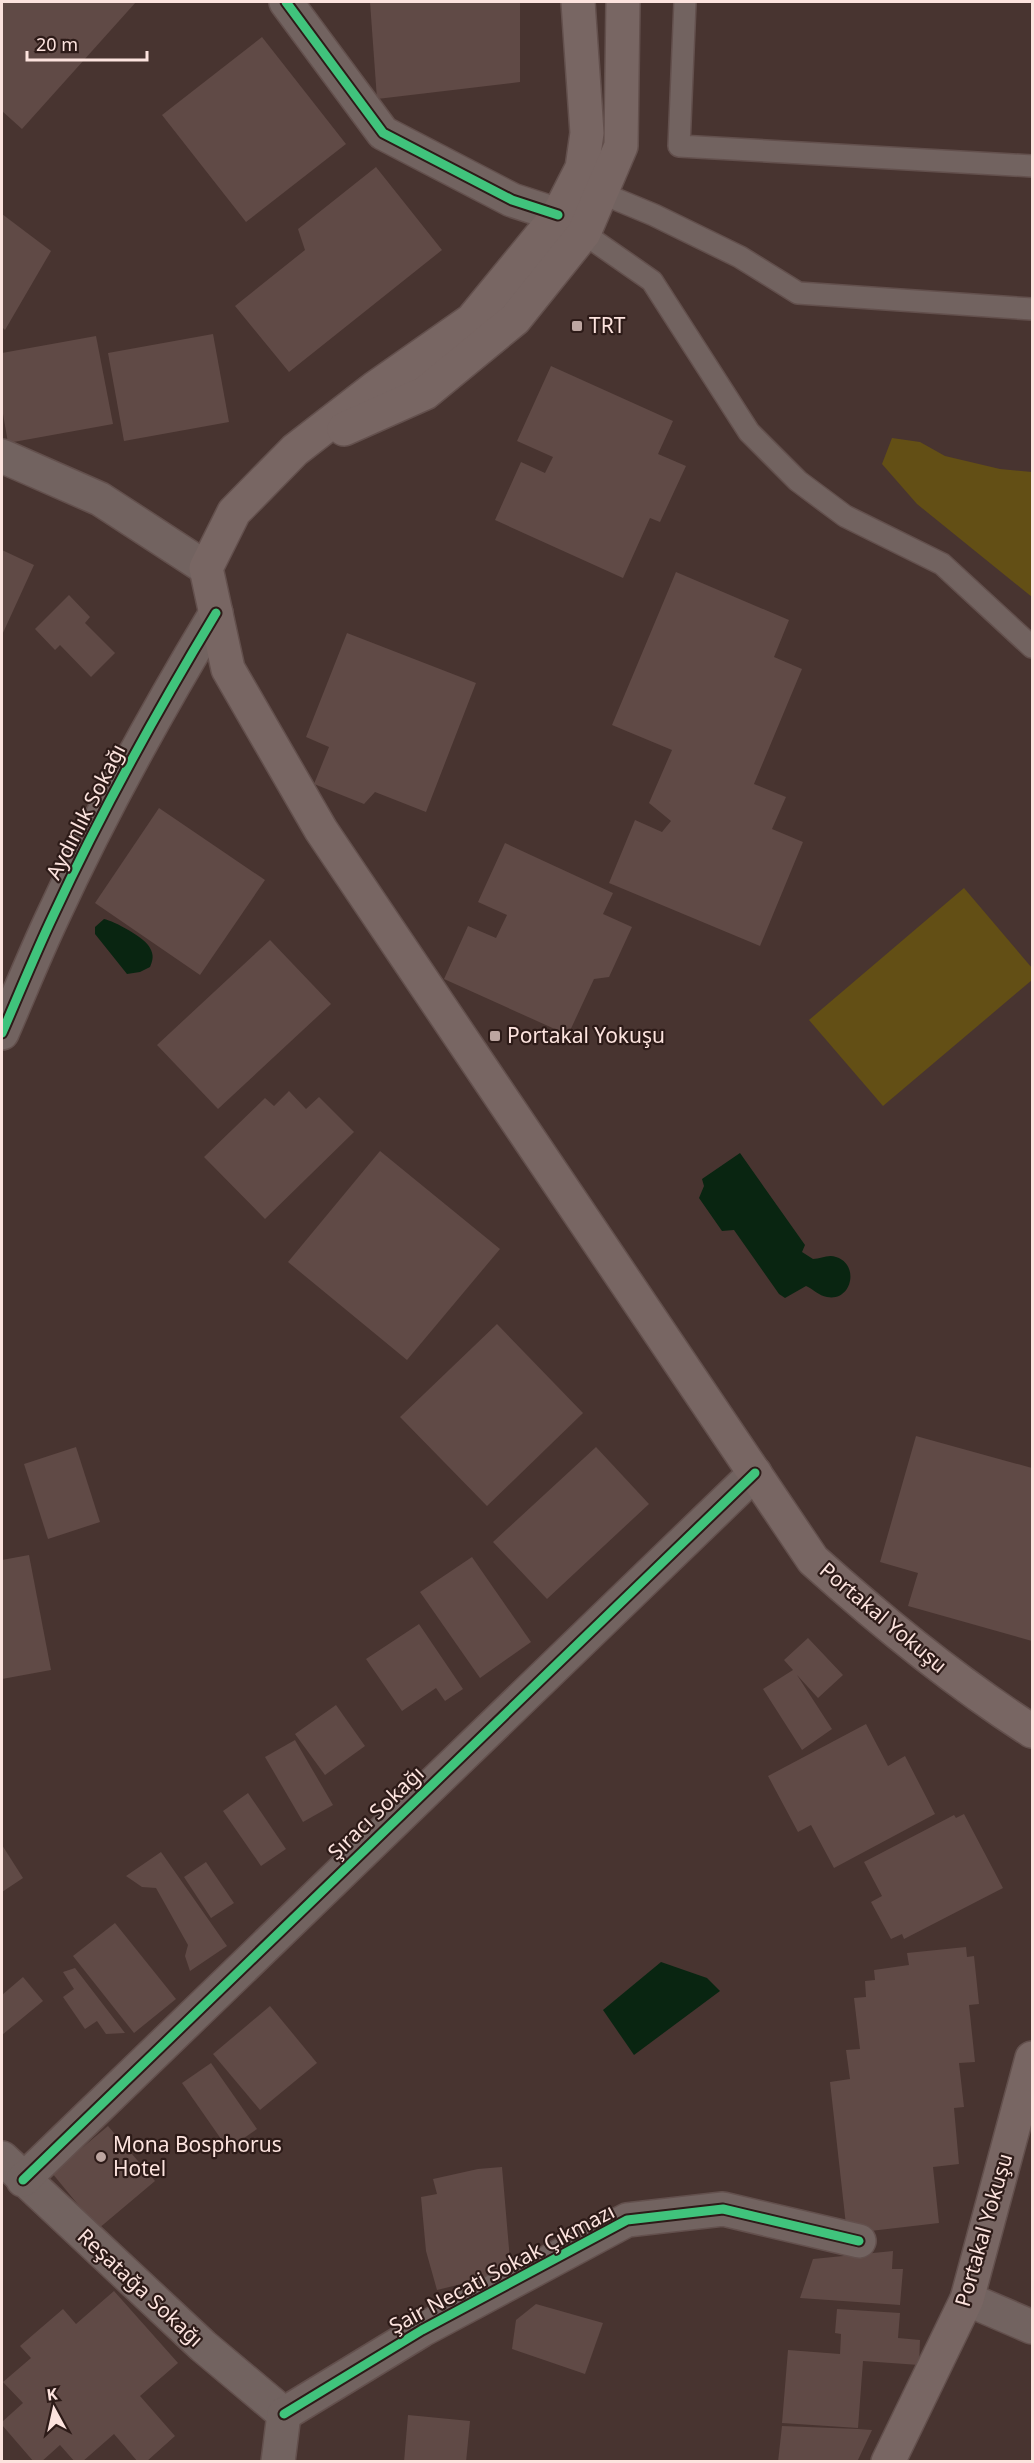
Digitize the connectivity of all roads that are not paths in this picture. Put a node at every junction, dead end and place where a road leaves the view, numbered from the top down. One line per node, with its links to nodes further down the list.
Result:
1 (286, 2): 7 (street)
2 (578, 2): 7 (main road)
3 (623, 2): 6 (main road)
4 (685, 2): 5 (lane)
5 (1032, 165)
6 (601, 193): 7 (main road); 8 (lane)
7 (571, 224): 10 (main road); 12 (lane)
8 (1032, 309)
9 (2, 456): 10 (street)
10 (206, 568): 11 (main road, Portakal Yokuşu)
11 (216, 613): 13 (street, Aydınlık Sokağı); 14 (main road, Portakal Yokuşu)
12 (1032, 647)
13 (2, 1034)
14 (755, 1473): 15 (main road, Portakal Yokuşu); 17 (street, Şıracı Sokağı)
15 (1032, 1731)
16 (1032, 2058): 19 (main road, Portakal Yokuşu)
17 (12, 2169): 21 (street, Reşatağa Sokağı)
18 (859, 2241): 21 (street, Şair Necati Sokak Çıkmazı)
19 (967, 2299): 20 (street); 23 (main road, Portakal Yokuşu)
20 (1032, 2327)
21 (284, 2414): 22 (street)
22 (278, 2462)
23 (888, 2462)

